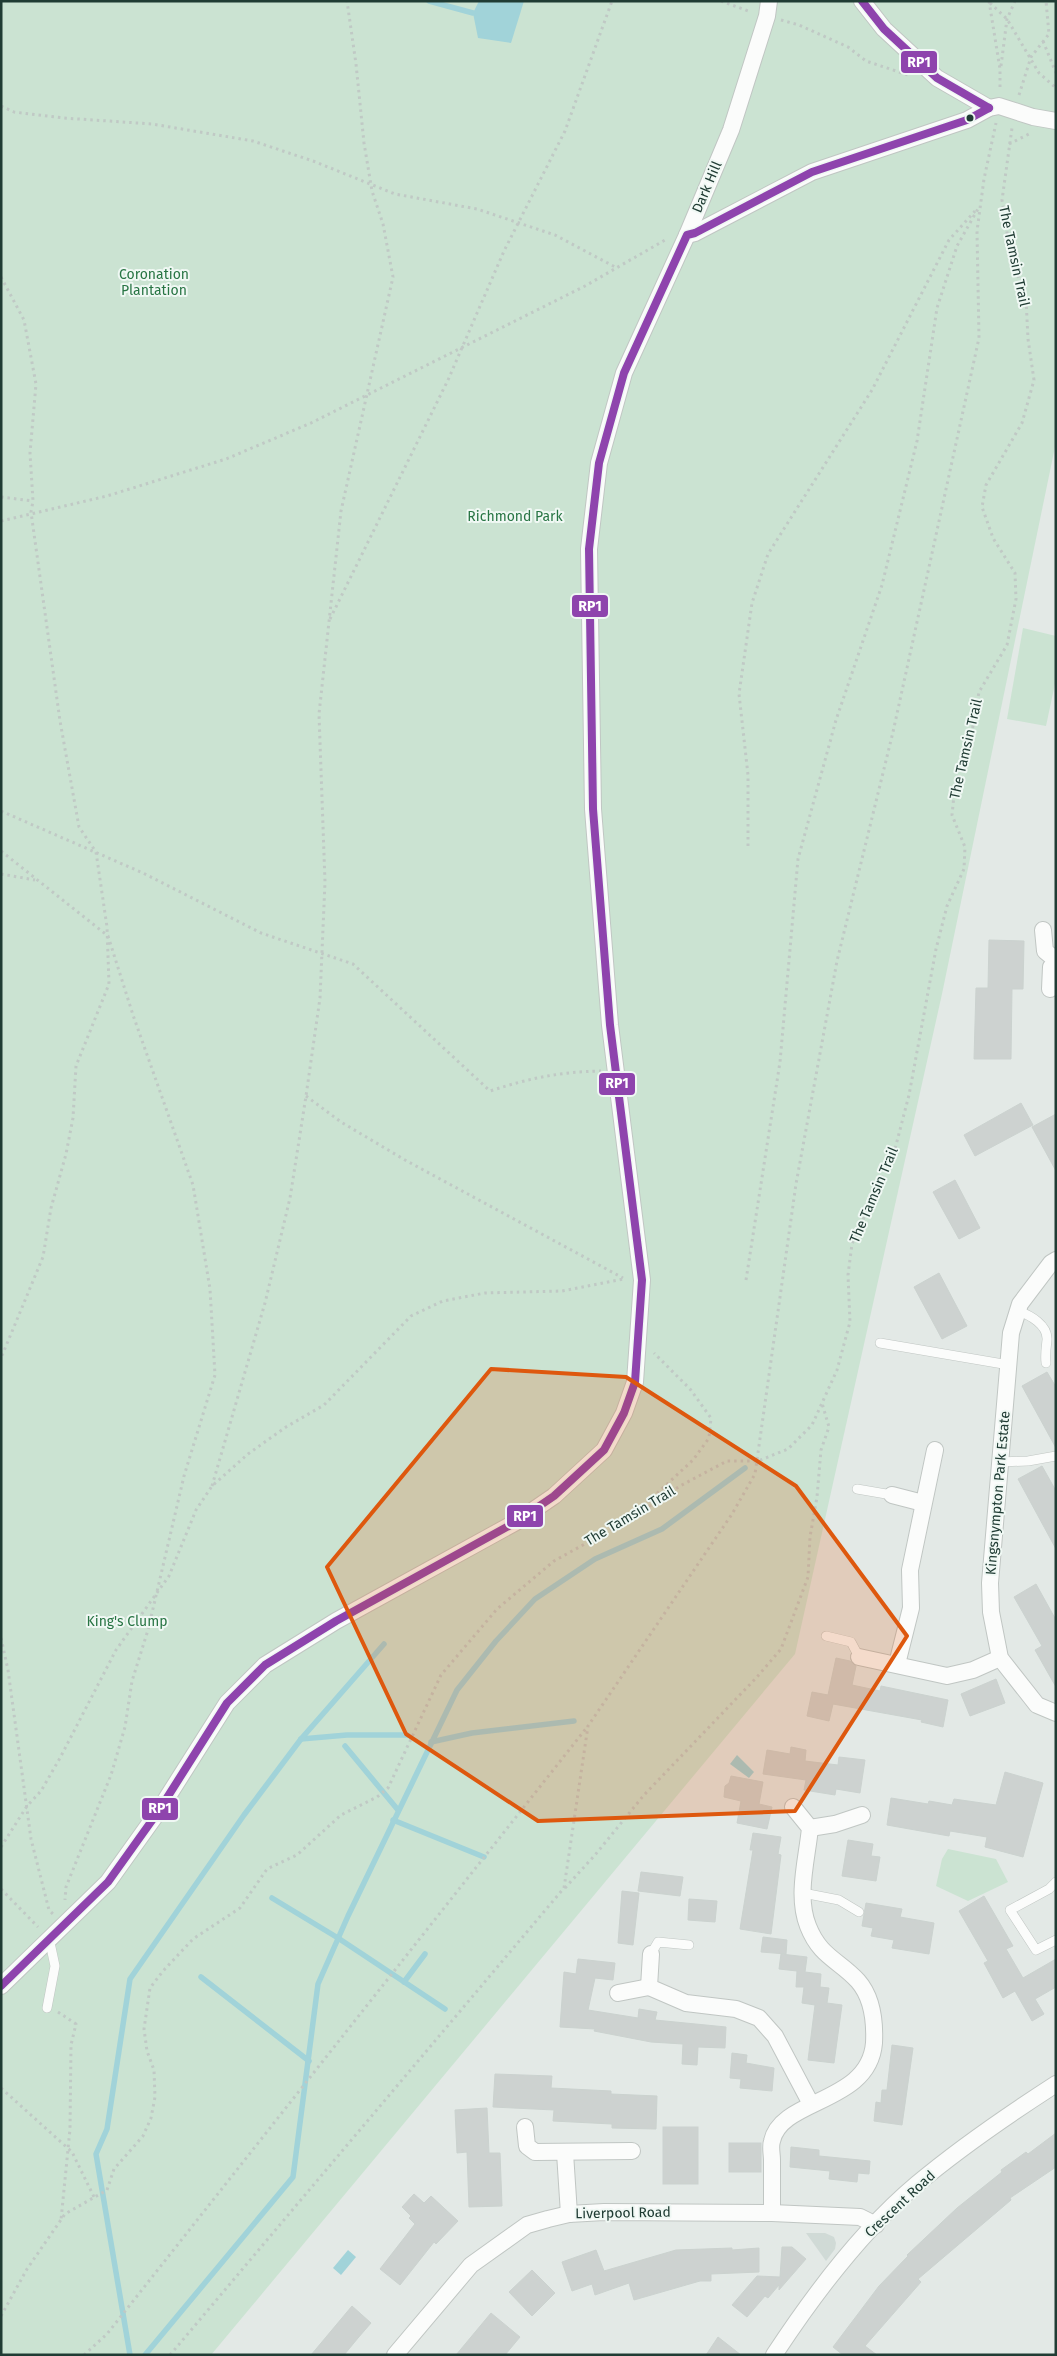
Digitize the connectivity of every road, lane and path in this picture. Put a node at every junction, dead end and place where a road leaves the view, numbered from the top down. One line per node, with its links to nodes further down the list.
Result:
1 (347, 1): 19 (path)
2 (612, 1): 21 (path)
3 (721, 1): 8 (path)
4 (862, 1): 14 (street)
5 (1015, 1): 9 (path)
6 (1046, 1): 10 (path, The Tamsin Trail)
7 (989, 2): 9 (path); 12 (path)
8 (759, 11): 14 (path); 22 (street, Dark Hill)
9 (1007, 19): 11 (path); 12 (path)
10 (1043, 41): 11 (path, The Tamsin Trail); 13 (path)
11 (1031, 57): 15 (path); 17 (path, The Tamsin Trail)
12 (1000, 69): 17 (path)
13 (1056, 73)
14 (937, 78): 17 (street)
15 (1056, 88)
16 (1, 106): 19 (path)
17 (1001, 108): 18 (street); 20 (path); 22 (street); 56 (path, The Tamsin Trail)
18 (1056, 122)
19 (371, 184): 21 (path); 26 (path)
20 (981, 205): 33 (path); 48 (path); 59 (path)
21 (518, 223): 23 (path); 25 (path)
22 (689, 230): 23 (path); 51 (street, Dark Hill)
23 (617, 268): 25 (path)
24 (1, 278): 28 (path)
25 (463, 347): 26 (path); 31 (path)
26 (367, 395): 29 (path); 31 (path)
27 (1, 497): 28 (path)
28 (33, 501): 29 (path)
29 (31, 512): 30 (path); 35 (path)
30 (1, 520)
31 (329, 621): 40 (path)
32 (1, 811): 35 (path)
33 (748, 846)
34 (1, 851): 37 (path)
35 (96, 852): 39 (path); 40 (path)
36 (1, 874): 37 (path)
37 (38, 881): 39 (path)
38 (1043, 930): 41 (street)
39 (108, 936): 53 (path); 66 (path)
40 (322, 954): 43 (path); 44 (path)
41 (1056, 962): 42 (street)
42 (1050, 989)
43 (605, 1071)
44 (306, 1096): 47 (path); 61 (path)
45 (1056, 1260): 50 (street, Kingsnympton Park Estate)
46 (622, 1269): 47 (path)
47 (623, 1279): 49 (path); 61 (path)
48 (746, 1280)
49 (624, 1286)
50 (1018, 1311): 54 (lane); 55 (street, Kingsnympton Park Estate)
51 (638, 1337): 65 (path); 84 (street, Dark Hill)
52 (880, 1342): 55 (lane)
53 (1, 1358)
54 (1046, 1364)
55 (1008, 1365): 60 (street, Kingsnympton Park Estate)
56 (822, 1402): 59 (path, The Tamsin Trail); 80 (path)
57 (935, 1450): 64 (street)
58 (1056, 1456): 60 (lane)
59 (758, 1461): 65 (path, The Tamsin Trail); 73 (path)
60 (1000, 1462): 70 (street, Kingsnympton Park Estate)
61 (212, 1486): 66 (path)
62 (857, 1489): 63 (lane)
63 (892, 1495): 64 (street)
64 (923, 1503): 71 (street)
65 (630, 1519): 100 (path, The Tamsin Trail)
66 (155, 1594): 74 (path); 84 (path)
67 (826, 1636): 69 (lane)
68 (1, 1638): 74 (path)
69 (859, 1657): 71 (street)
70 (1000, 1658): 71 (street); 72 (street, Kingsnympton Park Estate)
71 (897, 1664)
72 (1056, 1713)
73 (588, 1726): 80 (path); 106 (path)
74 (27, 1806): 78 (path); 84 (path)
75 (793, 1807): 77 (street)
76 (862, 1815): 77 (street)
77 (810, 1828): 82 (street)
78 (1, 1847)
79 (1056, 1882): 86 (lane)
80 (564, 1888): 107 (path)
81 (1, 1889): 85 (path)
82 (803, 1893): 83 (lane); 95 (street)
83 (859, 1912)
84 (64, 1926): 85 (street, Dark Hill)
85 (49, 1938): 89 (street, Dark Hill); 92 (lane)
86 (1056, 1940)
87 (689, 1945): 88 (lane)
88 (651, 1954): 90 (street)
89 (1, 1986)
90 (649, 1987): 91 (street); 95 (street)
91 (618, 1993)
92 (47, 2008): 97 (path)
93 (1056, 2084): 104 (street, Crescent Road)
94 (1, 2088): 97 (path)
95 (811, 2104): 101 (street)
96 (525, 2126): 99 (street)
97 (68, 2148): 100 (path); 103 (path)
98 (632, 2151): 99 (street)
99 (565, 2152): 102 (street)
100 (95, 2196): 103 (path, The Tamsin Trail)
101 (772, 2213): 102 (street, Liverpool Road); 104 (street, Liverpool Road)
102 (568, 2214): 108 (street, Liverpool Road)
103 (61, 2221): 105 (path, The Tamsin Trail)
104 (876, 2225): 109 (street, Crescent Road)
105 (1, 2316)
106 (84, 2355)
107 (170, 2355)
108 (395, 2355)
109 (774, 2355)

